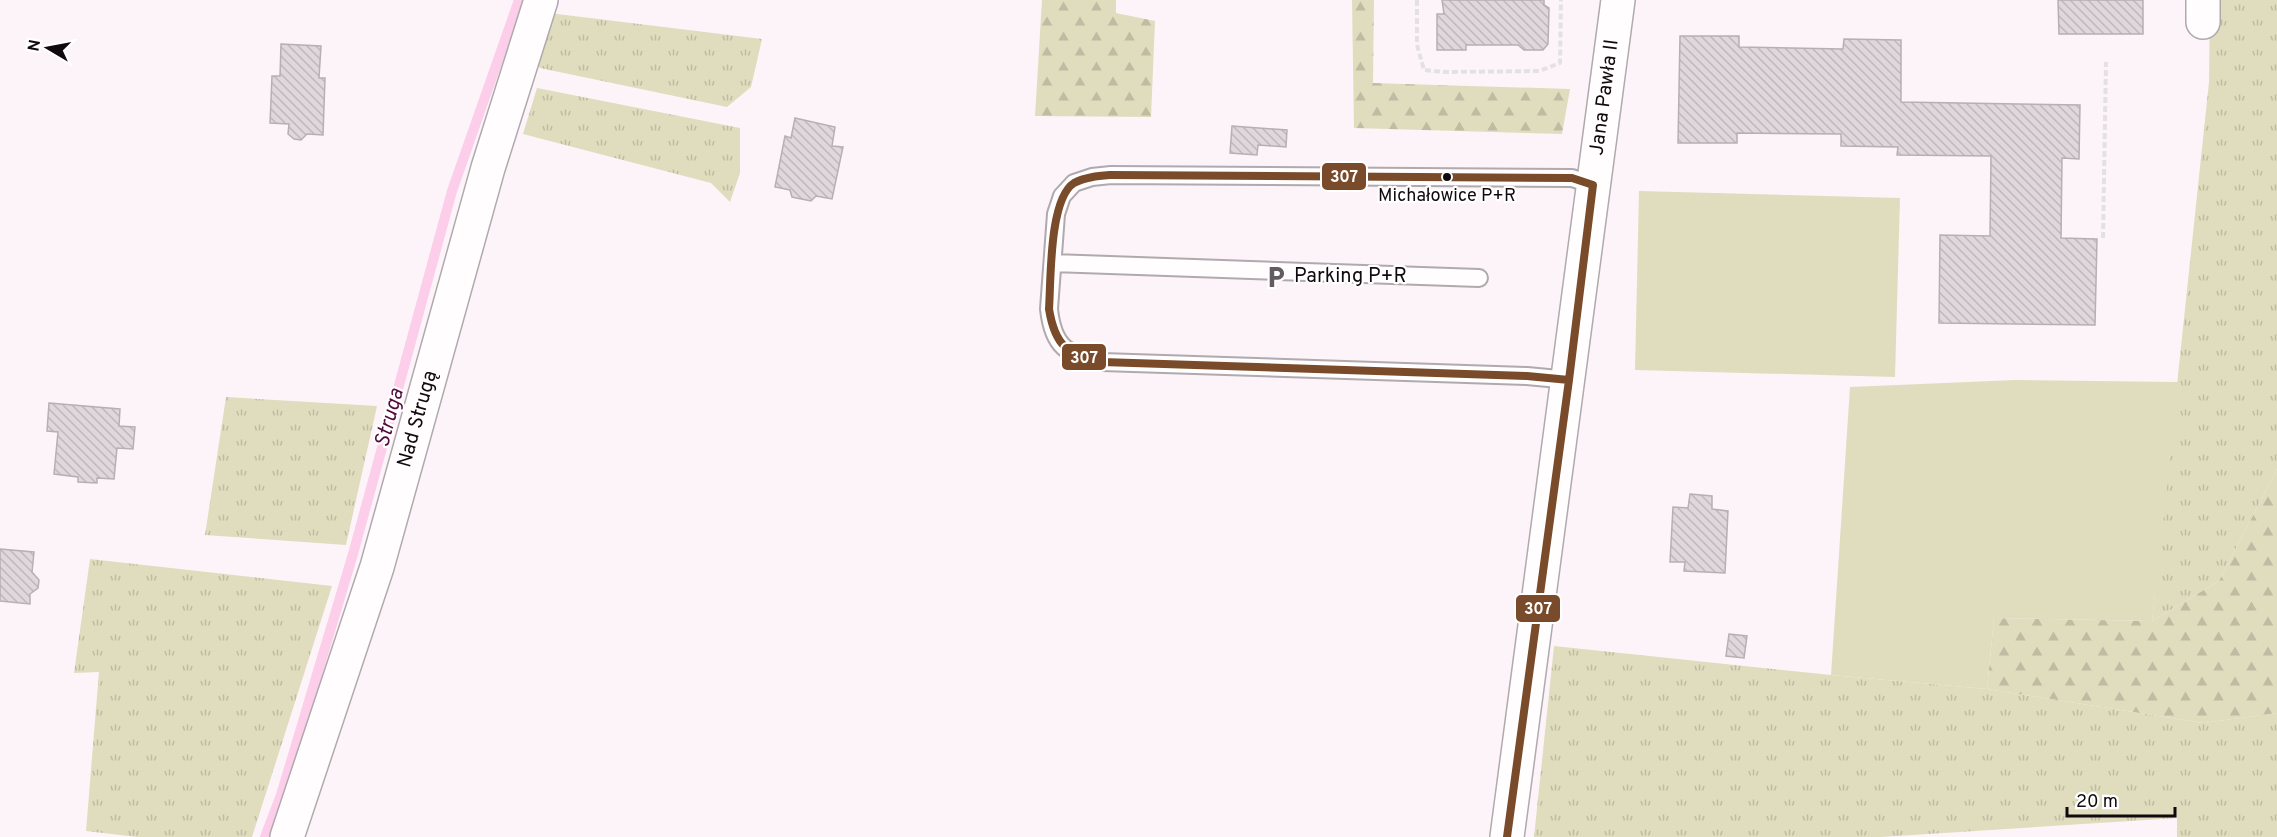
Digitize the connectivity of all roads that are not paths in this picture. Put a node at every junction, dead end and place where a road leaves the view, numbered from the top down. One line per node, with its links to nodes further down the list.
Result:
1 (541, 0): 7 (street, Nad Strugą)
2 (1618, 0): 3 (street, Jana Pawła II)
3 (1593, 185): 4 (lane); 6 (street, Jana Pawła II)
4 (1053, 263): 5 (lane); 6 (lane)
5 (1479, 278)
6 (1569, 380): 8 (street, Jana Pawła II)
7 (287, 837)
8 (1507, 837)

